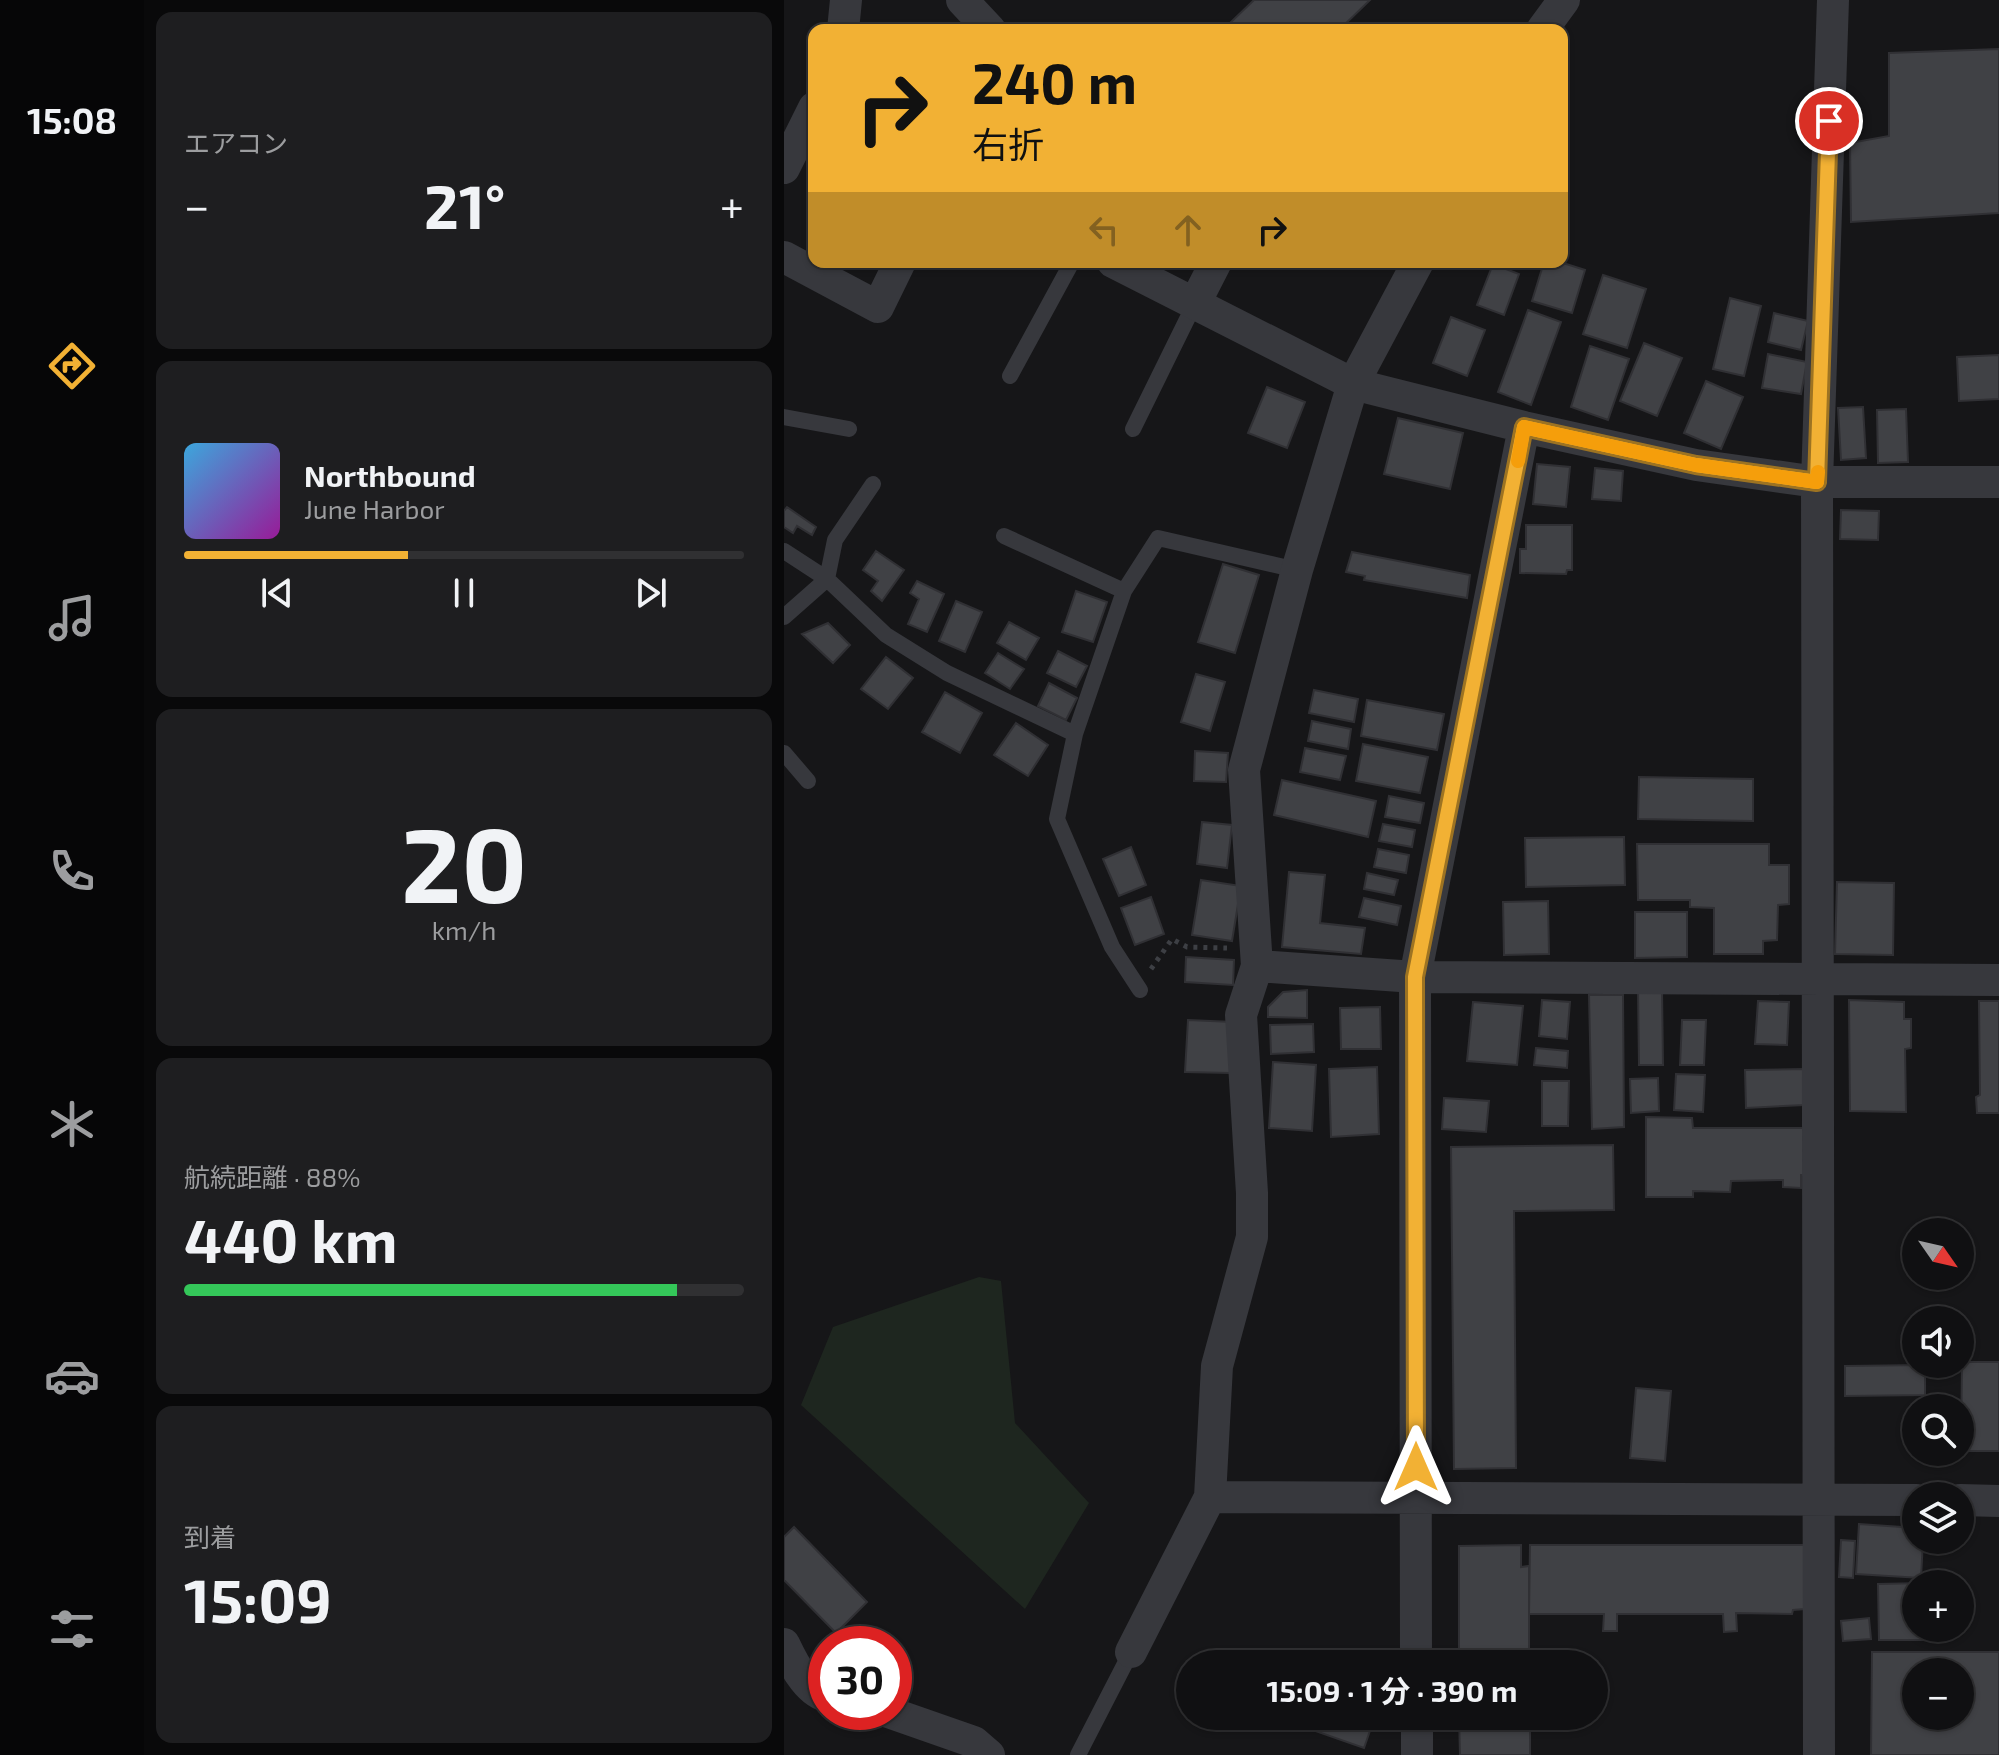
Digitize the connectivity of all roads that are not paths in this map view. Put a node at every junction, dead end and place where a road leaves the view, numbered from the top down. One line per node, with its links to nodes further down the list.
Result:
1 (846, 0): 5 (street)
2 (962, 0): 6 (street)
3 (1564, 0): 7 (street)
4 (1833, 0): 23 (street)
5 (844, 24)
6 (984, 24)
7 (1546, 24)
8 (808, 120): 9 (street)
9 (784, 168)
10 (784, 257): 11 (street)
11 (897, 268)
12 (1069, 268): 17 (lane)
13 (1125, 268): 16 (street)
14 (1213, 268): 16 (street)
15 (1415, 268): 18 (street)
16 (1195, 303): 18 (street); 22 (lane)
17 (1010, 376)
18 (1353, 384): 20 (street); 28 (street)
19 (784, 417): 21 (lane)
20 (1524, 427): 23 (street); 36 (street)
21 (849, 429)
22 (1133, 429)
23 (1817, 482): 24 (street); 37 (street)
24 (1999, 482)
25 (873, 484): 29 (lane)
26 (1004, 536): 30 (lane)
27 (784, 551): 29 (lane)
28 (1297, 570): 30 (lane); 35 (street)
29 (827, 579): 31 (lane); 32 (lane)
30 (1124, 591): 32 (lane)
31 (784, 617)
32 (1075, 734): 39 (lane)
33 (784, 753): 34 (lane)
34 (808, 781)
35 (1257, 957): 36 (street); 40 (street)
36 (1415, 977): 37 (street); 41 (street)
37 (1818, 979): 38 (street); 42 (street)
38 (1999, 980)
39 (1139, 988)
40 (1210, 1497): 41 (street); 48 (street)
41 (1416, 1498): 42 (street); 47 (street)
42 (1819, 1500): 43 (street); 55 (street)
43 (1902, 1500)
44 (1974, 1500): 45 (street)
45 (1999, 1501)
46 (784, 1644): 49 (street)
47 (1416, 1650)
48 (1131, 1652): 53 (lane)
49 (808, 1682)
50 (912, 1720): 52 (street)
51 (1417, 1730): 54 (street)
52 (989, 1755)
53 (1078, 1755)
54 (1417, 1755)
55 (1819, 1755)

